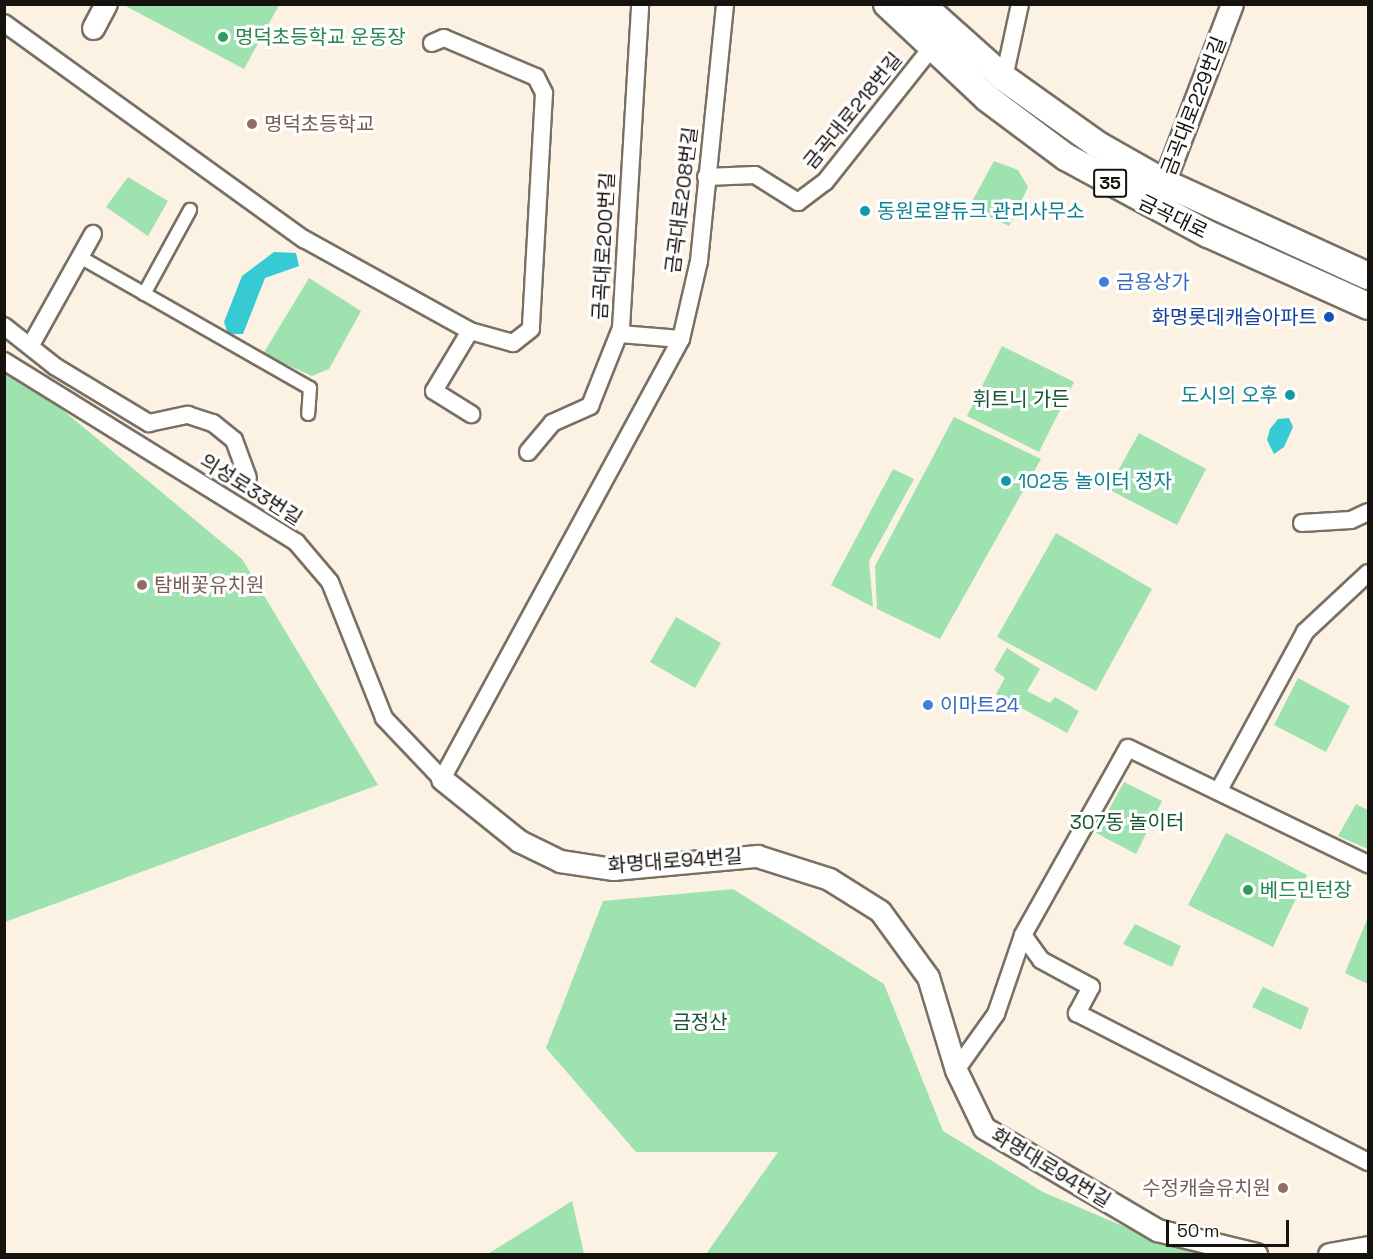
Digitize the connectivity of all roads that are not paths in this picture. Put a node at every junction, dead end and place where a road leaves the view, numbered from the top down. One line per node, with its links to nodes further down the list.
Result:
1 (106, 4): 9 (street)
2 (640, 4): 24 (street, 금곡대로200번길)
3 (725, 4): 13 (street, 금곡대로208번길)
4 (887, 4): 11 (main road, 금곡대로 / 35)
5 (921, 4): 12 (main road, 금곡대로 / 35)
6 (1020, 4): 12 (street)
7 (1232, 4): 14 (street, 금곡대로229번길)
8 (5, 25): 23 (street)
9 (93, 28)
10 (432, 43): 23 (street)
11 (932, 47): 13 (street, 금곡대로218번길); 15 (main road, 금곡대로 / 35)
12 (1004, 78): 14 (main road, 금곡대로 / 35)
13 (706, 177): 25 (street, 금곡대로208번길)
14 (1165, 183): 15 (street, 금곡대로229번길); 19 (main road, 금곡대로 / 35)
15 (1153, 207): 21 (main road, 금곡대로 / 35)
16 (190, 210): 20 (street)
17 (93, 234): 18 (street)
18 (80, 257): 20 (street); 26 (street)
19 (1368, 276)
20 (144, 294): 28 (street)
21 (1368, 306)
22 (4, 326): 26 (street)
23 (470, 331): 29 (street)
24 (620, 334): 25 (street); 30 (street, 금곡대로200번길)
25 (681, 339): 35 (street, 금곡대로208번길)
26 (32, 343): 31 (street)
27 (4, 361): 35 (street, 의성로33번길)
28 (308, 414)
29 (471, 414)
30 (528, 452)
31 (248, 478)
32 (1368, 512): 33 (street)
33 (1302, 523)
34 (1368, 573): 36 (street)
35 (442, 779): 39 (street, 화명대로94번길)
36 (1219, 790): 37 (street); 38 (street)
37 (1368, 864)
38 (1023, 935): 39 (street); 40 (street)
39 (956, 1070): 42 (street, 화명대로94번길)
40 (1368, 1162)
41 (1368, 1247): 43 (street)
42 (1256, 1254)
43 (1329, 1254)

